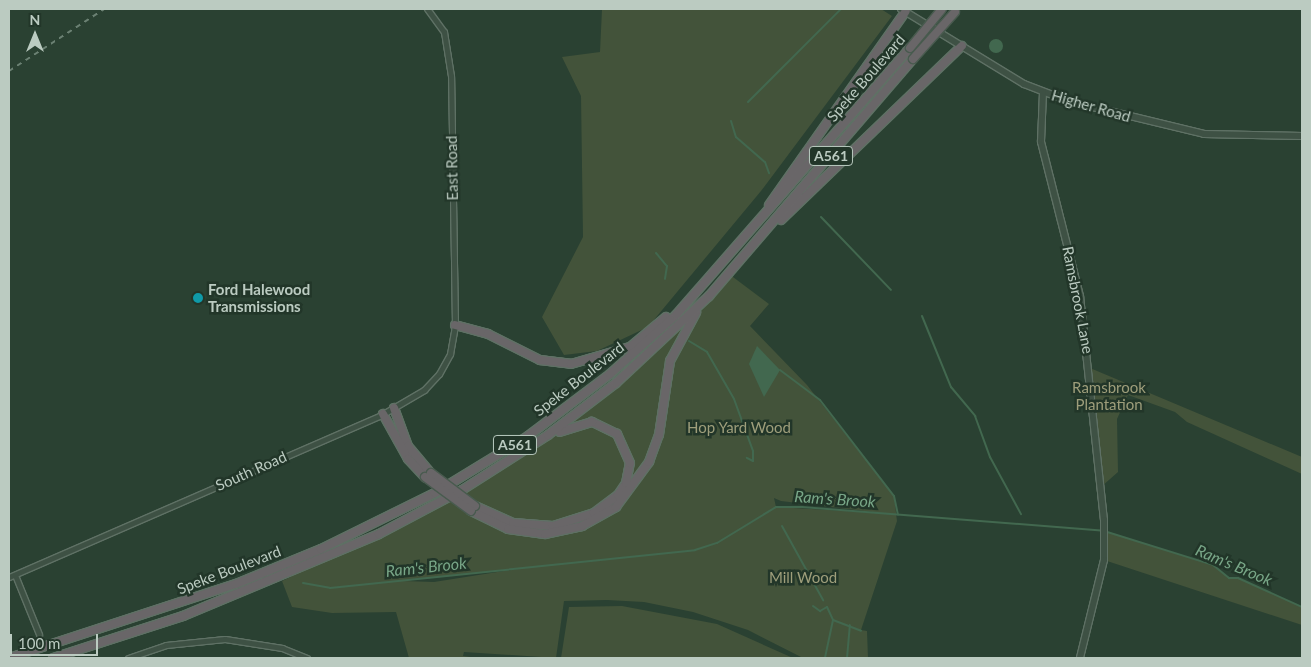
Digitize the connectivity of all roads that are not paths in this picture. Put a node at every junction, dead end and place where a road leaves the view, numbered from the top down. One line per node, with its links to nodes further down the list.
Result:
1 (427, 9): 12 (street, East Road)
2 (942, 9): 8 (highway, Speke Boulevard / A561, bridge)
3 (903, 10): 5 (street, Higher Road); 8 (highway)
4 (956, 10): 9 (highway, Speke Boulevard / A561, bridge)
5 (962, 46): 6 (street, Higher Road); 9 (highway)
6 (1042, 92): 7 (street, Higher Road); 25 (street, Ramsbrook Lane)
7 (1302, 136)
8 (747, 238): 10 (highway, Speke Boulevard / A561)
9 (748, 252): 11 (highway, Speke Boulevard / A561)
10 (719, 270): 12 (highway); 21 (highway, Speke Boulevard / A561)
11 (709, 296): 16 (highway, Speke Boulevard / A561); 17 (highway)
12 (454, 325): 13 (street, South Road)
13 (394, 408): 14 (street, South Road); 15 (highway)
14 (383, 414): 15 (highway); 18 (street, South Road)
15 (428, 475): 17 (highway, bridge)
16 (462, 490): 17 (highway); 22 (highway, Speke Boulevard / A561)
17 (473, 508)
18 (15, 575): 19 (street, South Road); 20 (street)
19 (9, 577)
20 (39, 634)
21 (9, 658)
22 (53, 658)
23 (128, 658): 24 (street)
24 (307, 658)
25 (1080, 658)

